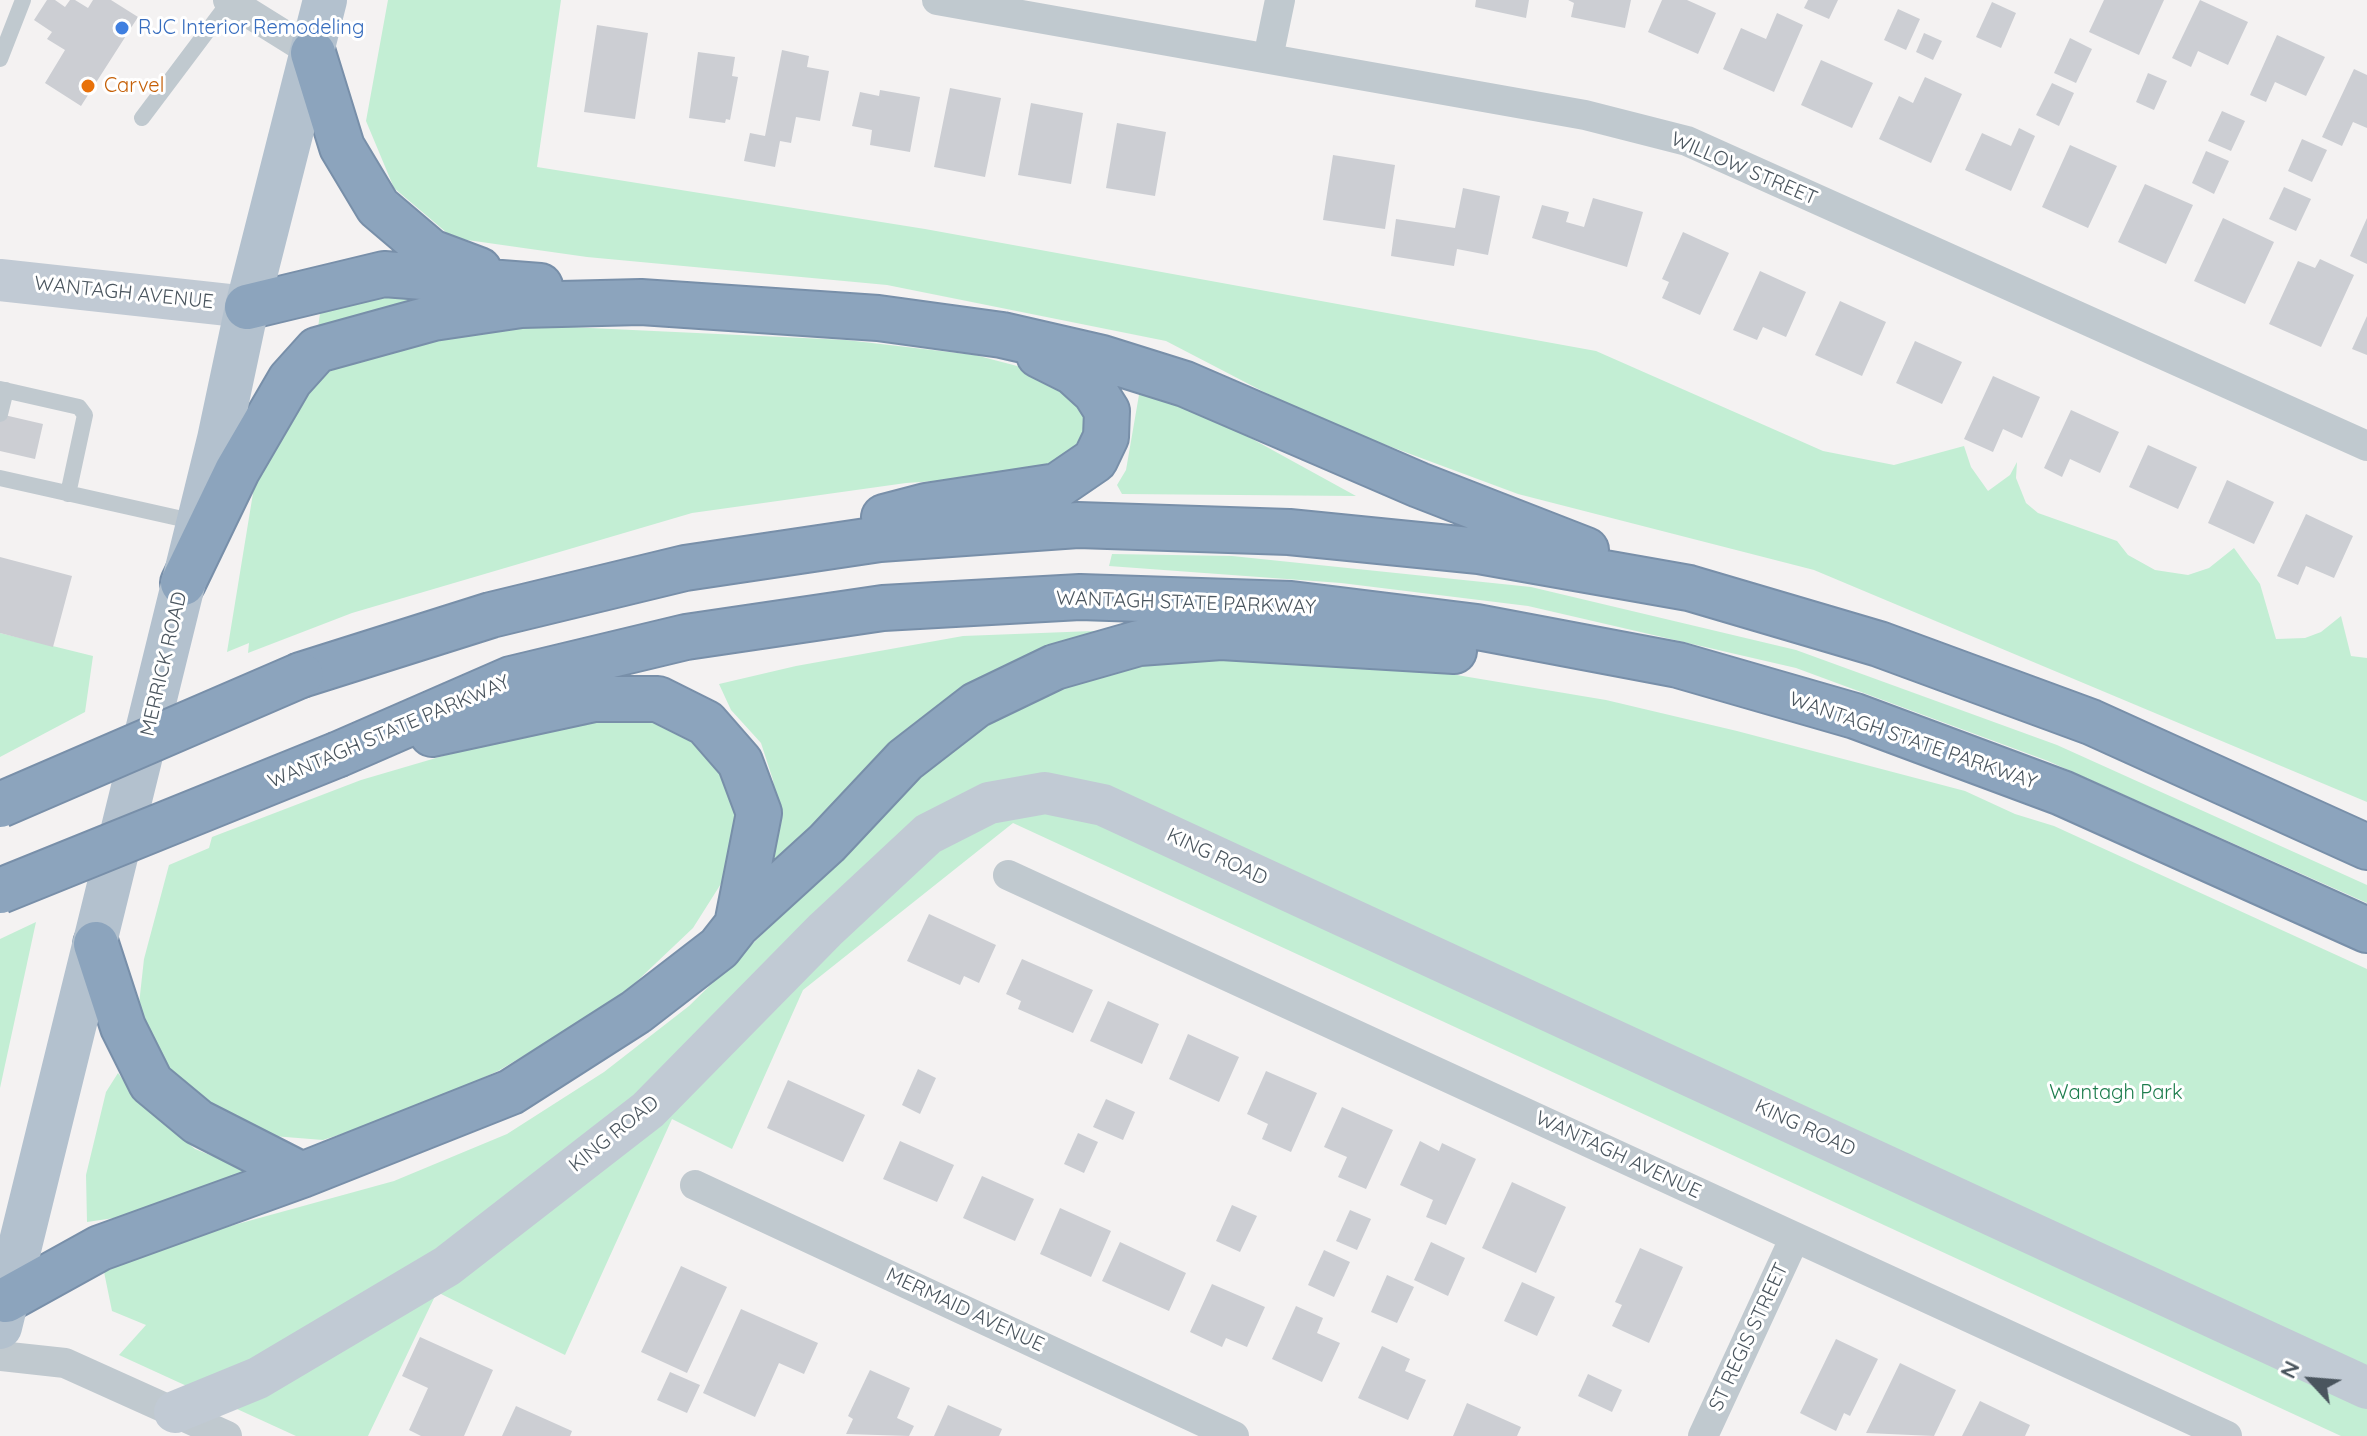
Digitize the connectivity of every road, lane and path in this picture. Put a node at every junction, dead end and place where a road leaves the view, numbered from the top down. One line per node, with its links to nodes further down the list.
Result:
1 (23, 0): 8 (lane)
2 (229, 0): 6 (street); 9 (lane)
3 (325, 0): 6 (main road, MERRICK ROAD)
4 (937, 0): 7 (street, WILLOW STREET)
5 (1280, 0): 7 (street)
6 (313, 53): 11 (highway); 13 (main road, MERRICK ROAD)
7 (1268, 58): 17 (street, WILLOW STREET)
8 (0, 59)
9 (142, 118)
10 (0, 280): 13 (street, WANTAGH AVENUE)
11 (508, 281): 12 (highway); 13 (highway)
12 (641, 302): 14 (highway); 21 (highway)
13 (247, 307): 20 (main road, MERRICK ROAD)
14 (1002, 335): 22 (highway); 23 (highway)
15 (3, 389): 16 (lane); 19 (lane)
16 (0, 414)
17 (2367, 446)
18 (0, 478): 19 (lane)
19 (68, 494): 20 (lane)
20 (198, 523): 21 (main road, MERRICK ROAD)
21 (183, 583): 32 (main road, MERRICK ROAD)
22 (1689, 588): 23 (highway); 27 (highway)
23 (569, 596): 26 (highway, bridge)
24 (1678, 665): 25 (highway, WANTAGH STATE PARKWAY); 30 (highway); 31 (highway, WANTAGH STATE PARKWAY)
25 (339, 754): 29 (highway, WANTAGH STATE PARKWAY, bridge); 30 (highway)
26 (0, 805)
27 (2367, 847)
28 (1008, 875): 35 (street, WANTAGH AVENUE)
29 (0, 891)
30 (737, 925): 33 (highway)
31 (2367, 930)
32 (96, 944): 33 (highway); 36 (main road, MERRICK ROAD)
33 (302, 1175): 36 (highway)
34 (695, 1185): 41 (street, MERMAID AVENUE)
35 (1795, 1237): 42 (street, ST REGIS STREET); 43 (street, WANTAGH AVENUE)
36 (3, 1313)
37 (0, 1356): 39 (street)
38 (2367, 1388): 39 (street, KING ROAD)
39 (175, 1412): 40 (street)
40 (227, 1436)
41 (1234, 1436)
42 (1703, 1436)
43 (2227, 1436)

